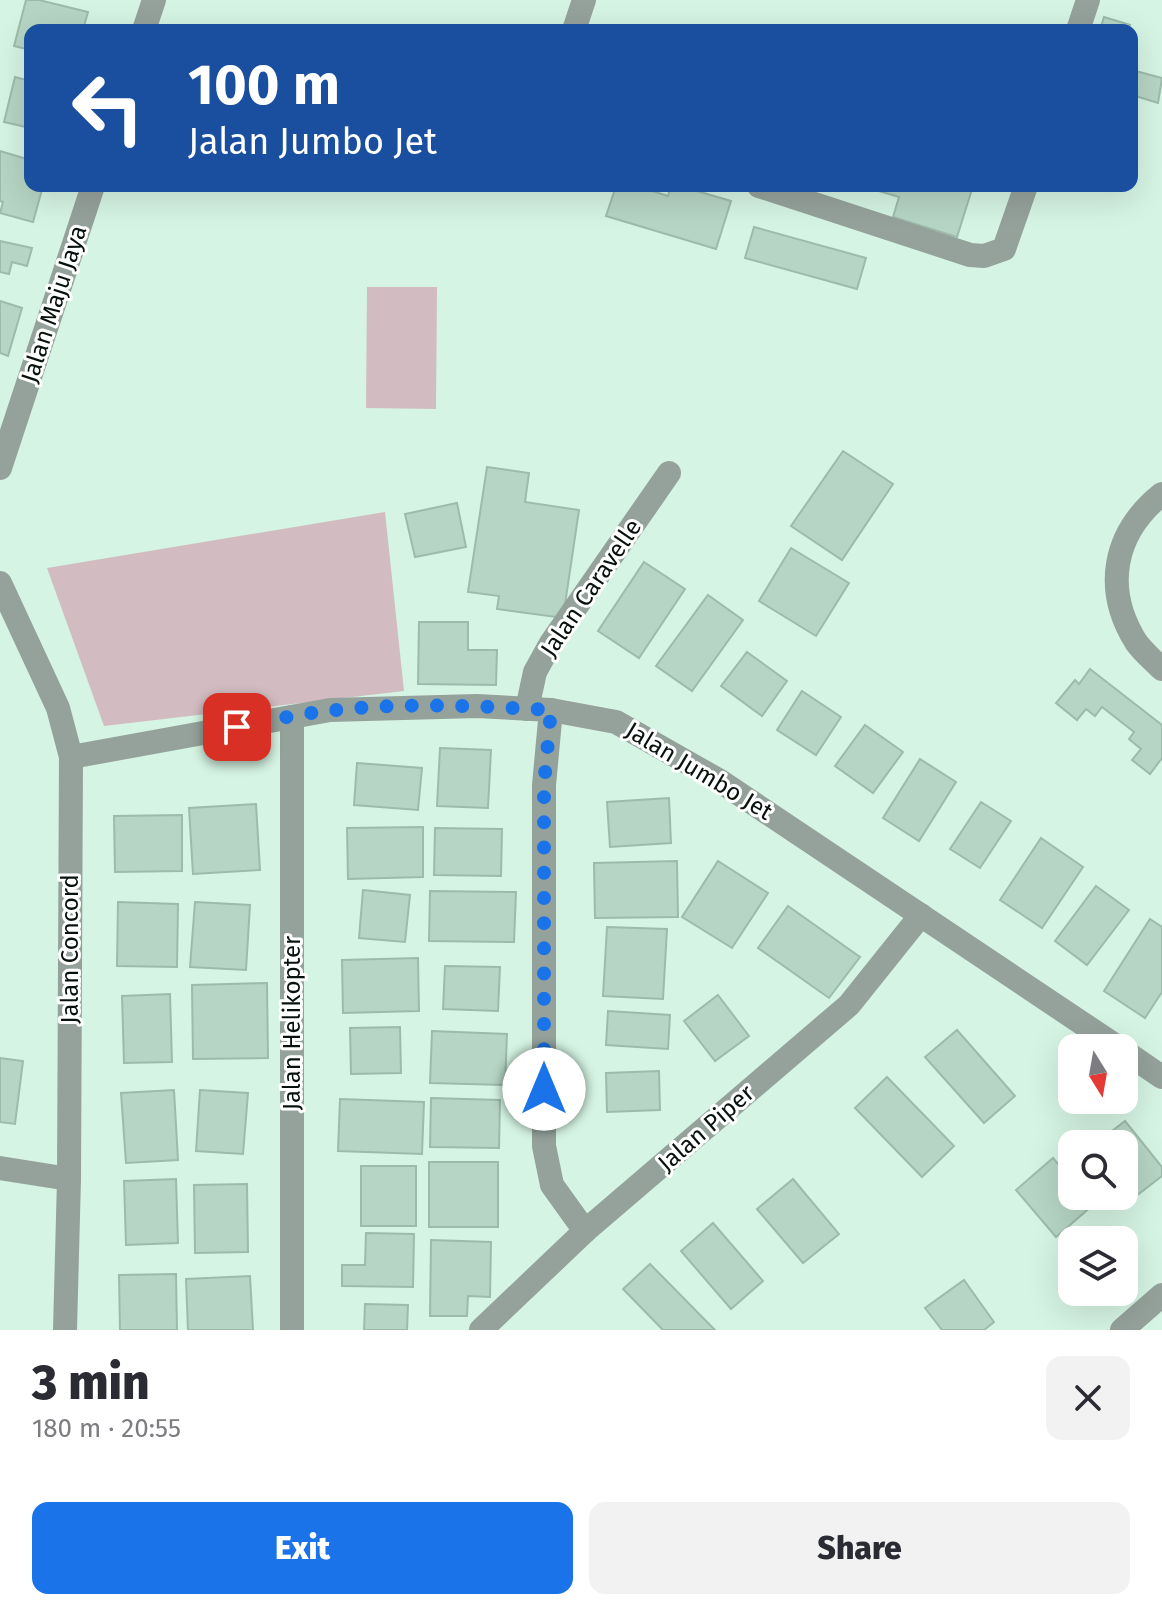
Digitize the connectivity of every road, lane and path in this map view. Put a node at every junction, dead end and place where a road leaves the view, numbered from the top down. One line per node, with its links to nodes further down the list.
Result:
1 (154, 0): 4 (street)
2 (584, 0): 5 (street)
3 (1088, 0): 6 (street)
4 (146, 24)
5 (576, 24)
6 (1080, 24)
7 (91, 192): 10 (street, Jalan Maju Jaya)
8 (777, 192): 9 (street)
9 (1024, 192)
10 (0, 468)
11 (669, 473): 15 (street, Jalan Caravelle)
12 (1162, 494): 14 (street)
13 (0, 583): 17 (street, Jalan Concord)
14 (1162, 669)
15 (539, 710): 16 (street, Jalan Jumbo Jet); 18 (street, Jalan Jumbo Jet); 24 (street, Jalan Caravelle)
16 (292, 717): 17 (street, Jalan Jumbo Jet); 27 (street, Jalan Helikopter)
17 (71, 757): 23 (street, Jalan Concord)
18 (921, 915): 19 (street, Jalan Jumbo Jet); 24 (street, Jalan Piper)
19 (1098, 1034)
20 (1138, 1061): 21 (street, Jalan Jumbo Jet)
21 (1162, 1077)
22 (0, 1168): 23 (street)
23 (69, 1179): 26 (street, Jalan Concord)
24 (585, 1231): 28 (street, Jalan Piper)
25 (1162, 1295): 29 (street)
26 (65, 1330)
27 (292, 1330)
28 (481, 1330)
29 (1122, 1330)

